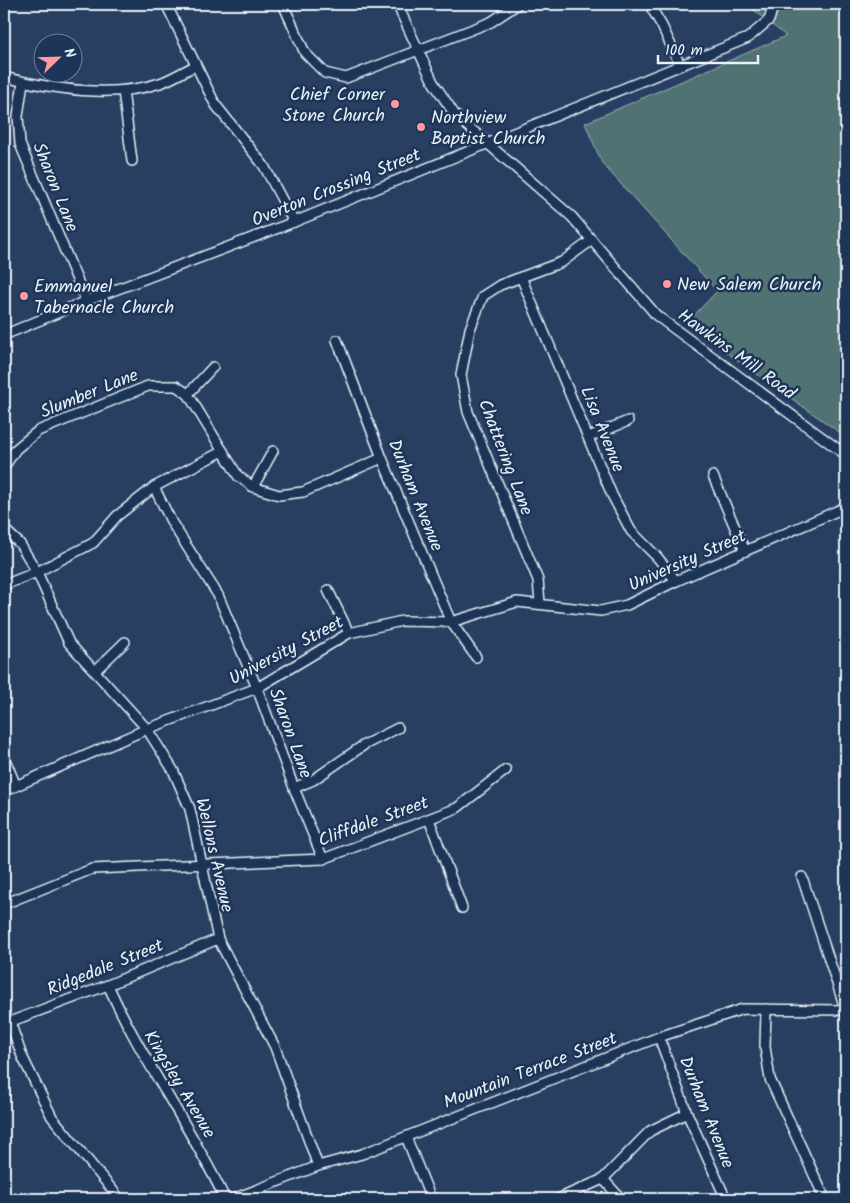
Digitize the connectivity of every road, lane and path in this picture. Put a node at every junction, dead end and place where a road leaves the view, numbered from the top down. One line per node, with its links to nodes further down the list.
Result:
1 (166, 4): 9 (street)
2 (282, 4): 7 (street)
3 (397, 4): 7 (street, Hawkins Mill Road)
4 (518, 4): 7 (street)
5 (649, 4): 8 (street)
6 (774, 4): 8 (street, Overton Crossing Street)
7 (420, 51): 13 (street, Hawkins Mill Road)
8 (680, 65): 13 (street, Overton Crossing Street)
9 (195, 66): 12 (street); 15 (street)
10 (4, 77): 11 (street)
11 (23, 82): 12 (street); 18 (street, Sharon Lane)
12 (123, 90): 14 (street)
13 (490, 144): 15 (street, Overton Crossing Street); 16 (street, Hawkins Mill Road)
14 (132, 161)
15 (294, 222): 18 (street, Overton Crossing Street)
16 (592, 240): 17 (street, Chattering Lane); 27 (street, Hawkins Mill Road)
17 (521, 277): 24 (street, Lisa Avenue); 40 (street, Chattering Lane)
18 (86, 300): 19 (street, Overton Crossing Street)
19 (4, 335)
20 (337, 340): 28 (street, Durham Avenue)
21 (214, 366): 22 (street)
22 (188, 394): 25 (street); 29 (street, Slumber Lane)
23 (628, 421): 24 (street)
24 (589, 438): 37 (street, Lisa Avenue)
25 (223, 451): 31 (street); 32 (street)
26 (273, 451): 32 (street)
27 (846, 455)
28 (382, 458): 32 (street); 41 (street, Durham Avenue)
29 (4, 467)
30 (713, 476): 35 (street)
31 (154, 487): 36 (street); 46 (street, Sharon Lane)
32 (253, 487)
33 (846, 507): 35 (street, University Street)
34 (4, 529): 36 (street, Wellons Avenue)
35 (745, 551): 37 (street, University Street)
36 (37, 572): 38 (street); 45 (street, Wellons Avenue)
37 (676, 581): 40 (street, University Street)
38 (4, 585)
39 (328, 590): 42 (street)
40 (540, 603): 41 (street, University Street)
41 (451, 622): 42 (street, University Street); 44 (street, Durham Avenue)
42 (349, 633): 46 (street, University Street)
43 (125, 642): 45 (street)
44 (476, 657)
45 (95, 671): 48 (street, Wellons Avenue)
46 (257, 688): 48 (street, University Street); 52 (street, Sharon Lane)
47 (398, 728): 52 (street)
48 (147, 729): 51 (street, University Street); 56 (street, Wellons Avenue)
49 (4, 757): 51 (street)
50 (506, 770): 54 (street, Cliffdale Street)
51 (16, 786): 53 (street, University Street)
52 (294, 788): 55 (street, Sharon Lane)
53 (4, 791)
54 (429, 819): 55 (street, Cliffdale Street); 59 (street)
55 (323, 859): 56 (street, Cliffdale Street)
56 (200, 864): 58 (street, Cliffdale Street); 60 (street, Wellons Avenue)
57 (802, 877): 63 (street)
58 (4, 904)
59 (462, 908)
60 (218, 939): 61 (street, Ridgedale Street); 68 (street, Wellons Avenue)
61 (108, 985): 64 (street, Ridgedale Street); 71 (street, Kingsley Avenue)
62 (766, 1009): 63 (street, Mountain Terrace Street); 65 (street, Mountain Terrace Street); 77 (street)
63 (846, 1010)
64 (7, 1023): 70 (street)
65 (660, 1037): 66 (street, Durham Avenue); 67 (street, Mountain Terrace Street)
66 (687, 1113): 69 (street); 76 (street, Durham Avenue)
67 (406, 1136): 68 (street, Mountain Terrace Street); 73 (street)
68 (318, 1166): 72 (street, Mountain Terrace Street)
69 (603, 1179): 74 (street); 75 (street)
70 (120, 1199)
71 (225, 1199)
72 (233, 1199)
73 (431, 1199)
74 (558, 1199)
75 (621, 1199)
76 (726, 1199)
77 (825, 1199)

